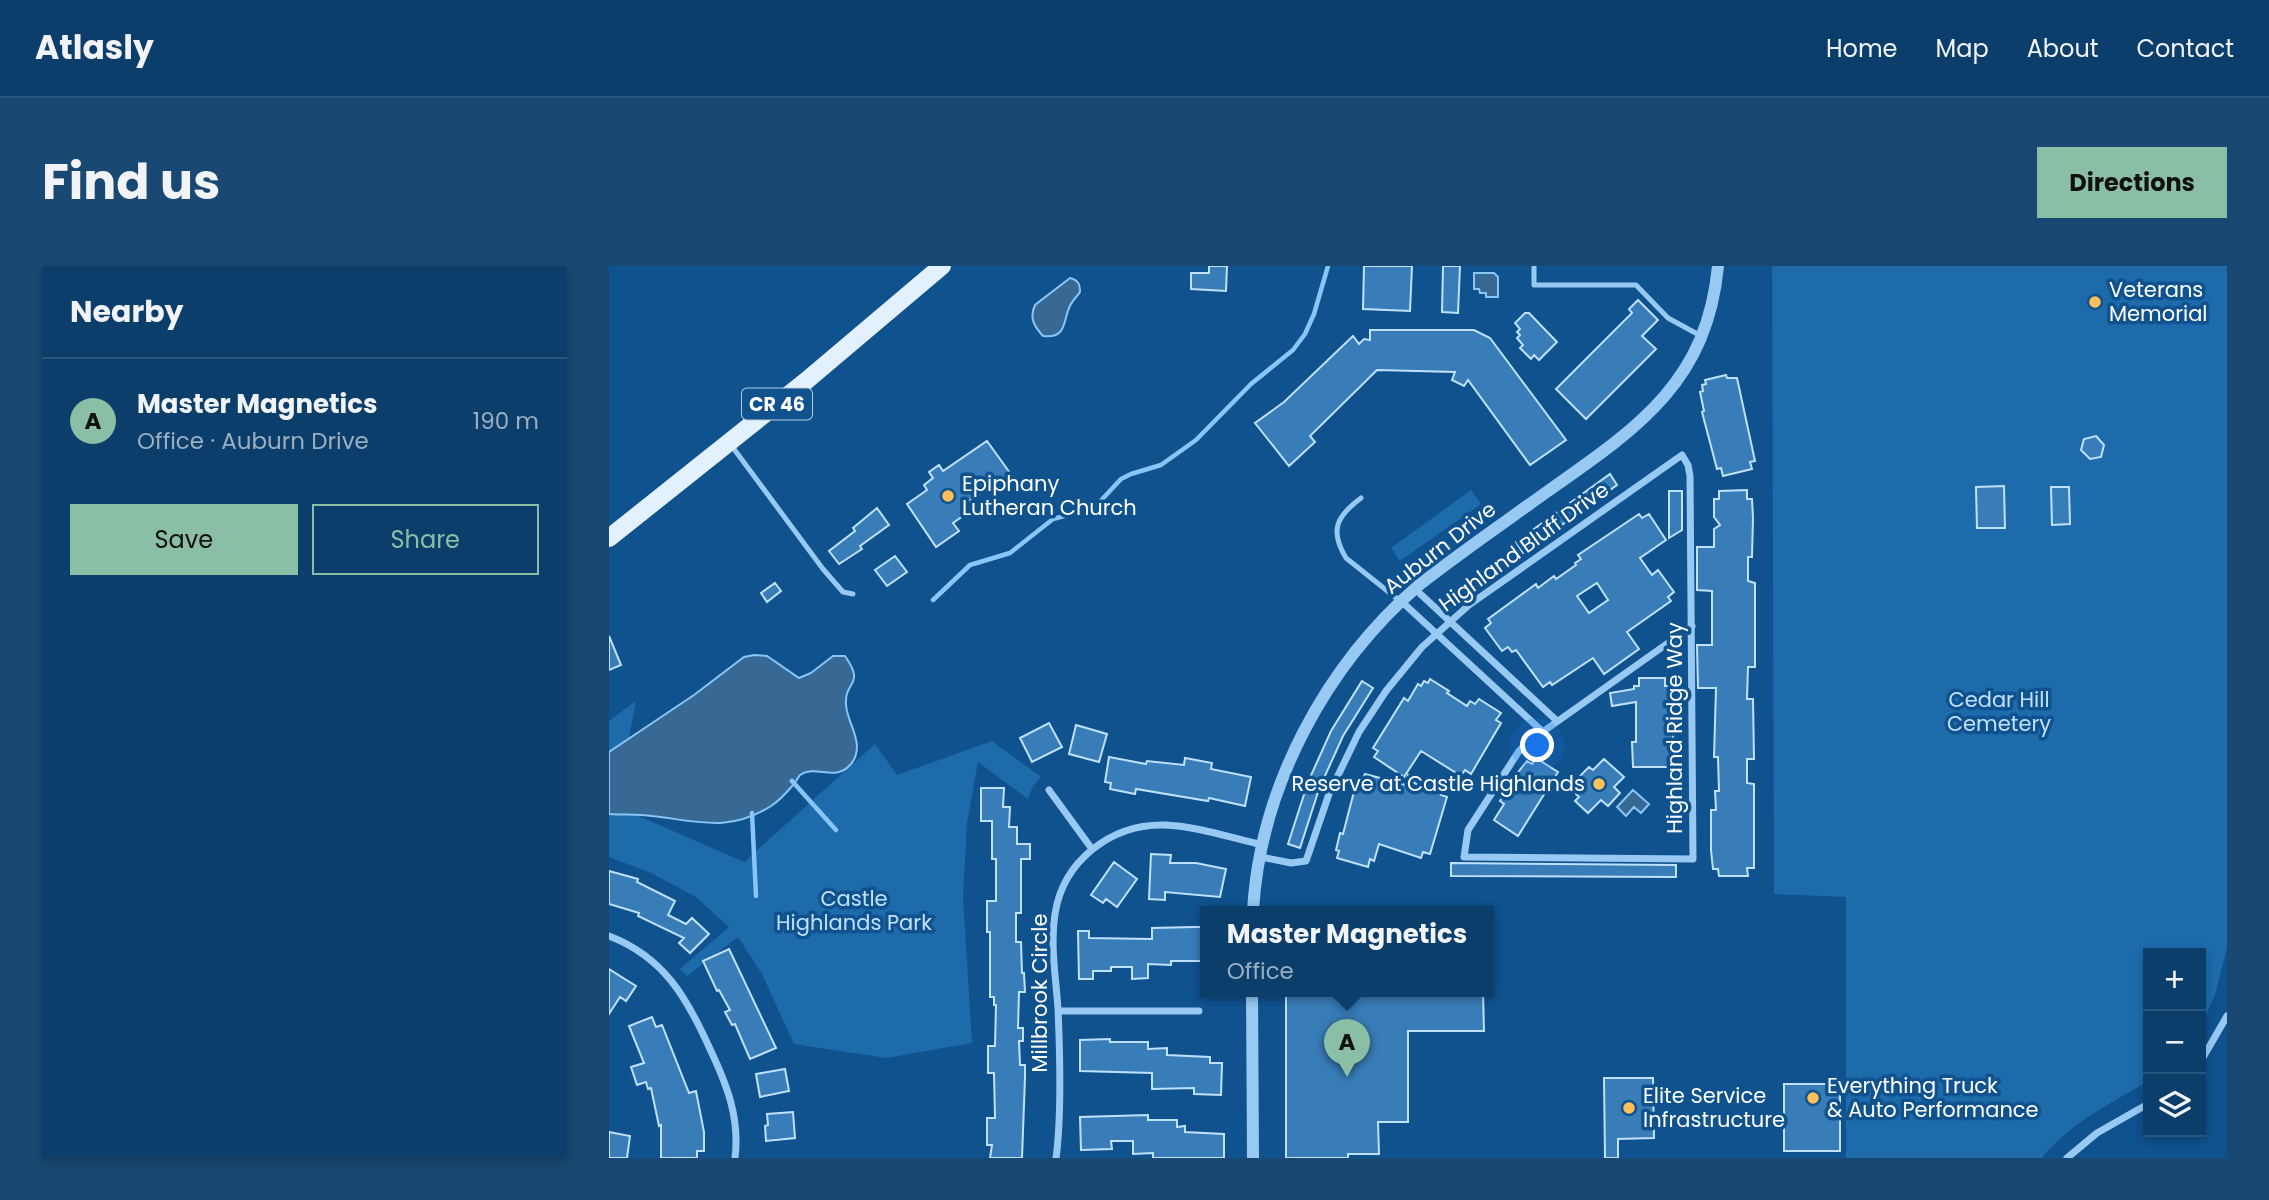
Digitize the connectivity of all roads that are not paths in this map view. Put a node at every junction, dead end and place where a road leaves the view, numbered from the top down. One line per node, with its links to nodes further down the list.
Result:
1 (941, 266): 5 (main road, CR 46)
2 (1534, 266): 4 (lane)
3 (1718, 266): 4 (street, Auburn Drive)
4 (1701, 336): 9 (street, Auburn Drive)
5 (730, 442): 8 (main road, CR 46); 10 (lane)
6 (1682, 455): 12 (street, Highland Bluff Drive); 13 (street, Highland Ridge Way)
7 (1361, 498): 11 (lane)
8 (609, 538)
9 (1415, 589): 11 (street, Auburn Drive); 12 (street)
10 (853, 594)
11 (1401, 601): 14 (street); 19 (street, Auburn Drive)
12 (1450, 621): 14 (street, Highland Bluff Drive); 15 (street)
13 (1692, 626): 15 (street); 16 (street, Highland Ridge Way)
14 (1436, 634): 16 (street); 19 (street, Highland Bluff Drive)
15 (1556, 720): 16 (street)
16 (1542, 731)
17 (1049, 790): 18 (street)
18 (1092, 849): 19 (street, Millbrook Circle); 23 (street, Millbrook Circle)
19 (1262, 851): 20 (street, Auburn Drive)
20 (1254, 906)
21 (609, 936): 28 (street)
22 (1252, 997): 30 (street)
23 (1058, 1011): 24 (street); 29 (street, Millbrook Circle)
24 (1199, 1011)
25 (2227, 1016): 26 (street)
26 (2206, 1052)
27 (2143, 1107): 31 (street)
28 (735, 1158)
29 (1056, 1158)
30 (1252, 1158)
31 (2067, 1158)

